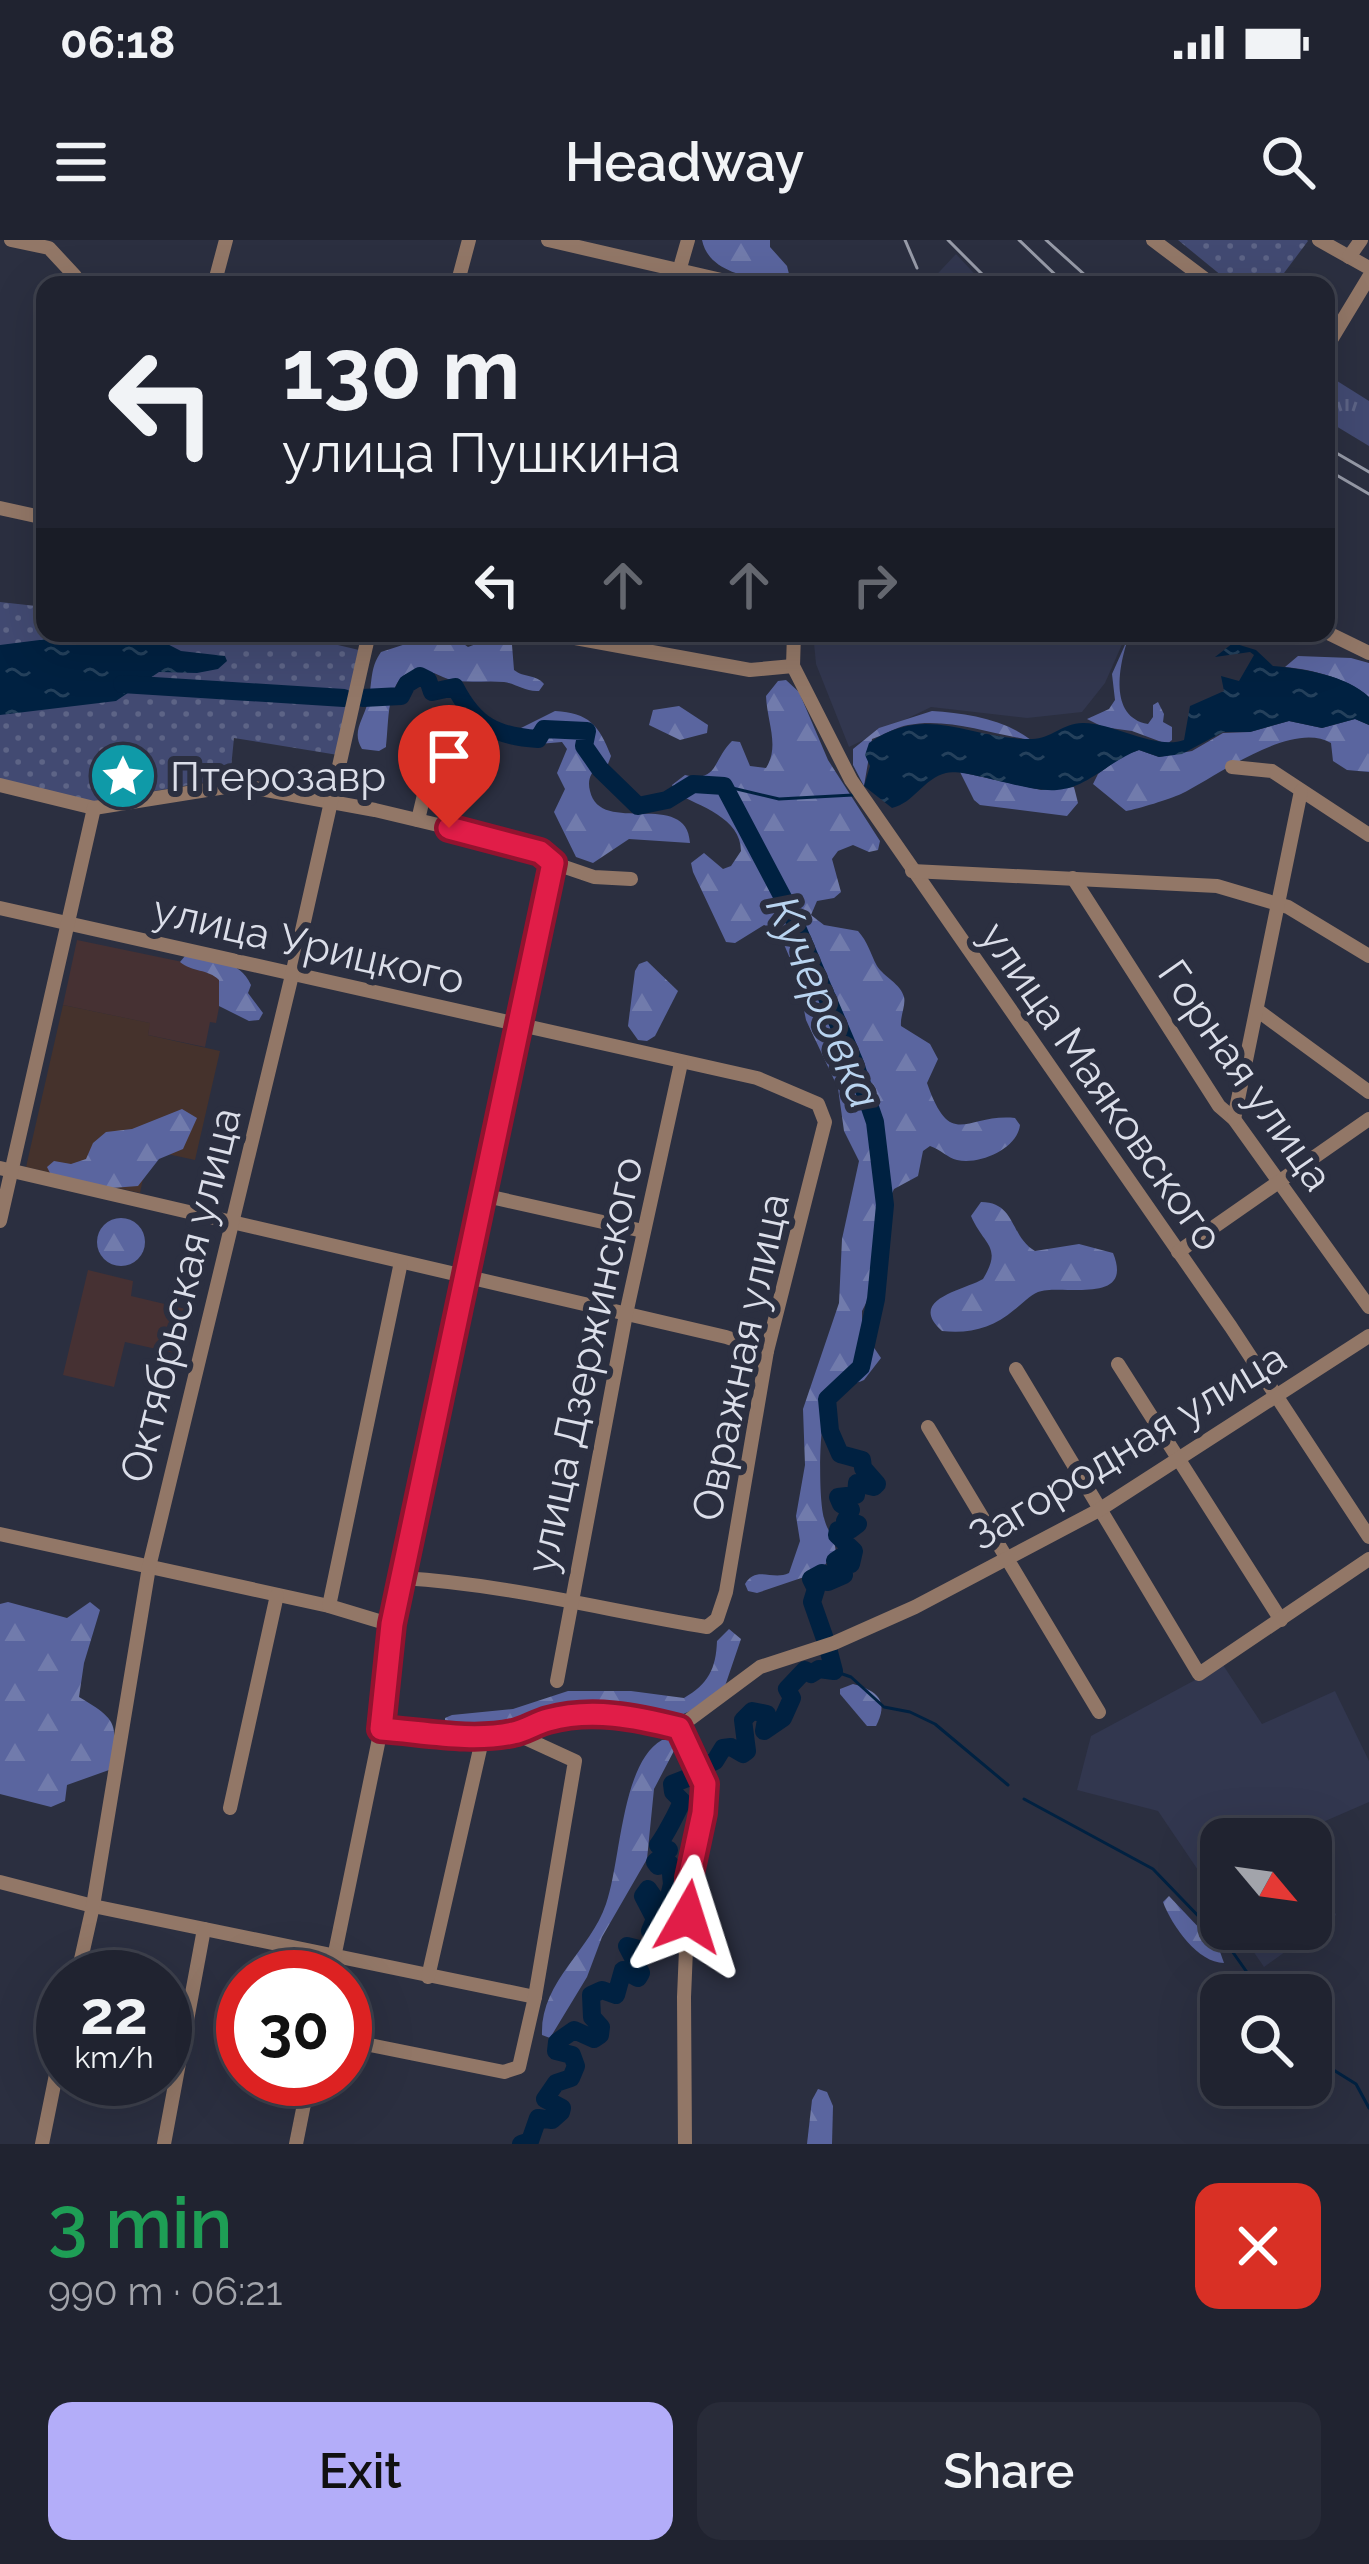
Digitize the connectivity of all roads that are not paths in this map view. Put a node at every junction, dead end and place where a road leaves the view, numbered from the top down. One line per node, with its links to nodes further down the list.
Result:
1 (11, 240): 11 (street)
2 (226, 240): 12 (street)
3 (469, 240): 13 (street)
4 (548, 240): 14 (street)
5 (688, 240): 15 (street)
6 (1154, 240): 16 (street)
7 (1319, 240): 9 (street)
8 (1361, 240): 9 (street)
9 (1349, 256): 10 (street)
10 (1369, 272): 17 (street)
11 (75, 276)
12 (216, 276)
13 (460, 276)
14 (670, 276)
15 (678, 276)
16 (1201, 276)
17 (1335, 332)
18 (0, 508): 19 (street)
19 (36, 516)
20 (1335, 636): 24 (street)
21 (367, 642): 30 (street, Октябрьская улица)
22 (613, 642): 25 (street)
23 (794, 642): 25 (street)
24 (1369, 653)
25 (793, 666): 35 (street, улица Маяковского)
26 (432, 761): 32 (street)
27 (1232, 767): 29 (street)
28 (0, 785): 31 (street)
29 (1301, 791): 33 (street); 38 (street)
30 (331, 801): 31 (street); 32 (street); 42 (street, Октябрьская улица)
31 (94, 808): 40 (street)
32 (418, 820): 34 (street)
33 (1369, 835)
34 (553, 863): 37 (street); 44 (street)
35 (912, 871): 36 (street); 56 (street, улица Маяковского)
36 (1073, 878): 38 (street); 48 (street, Горная улица)
37 (632, 879)
38 (1278, 904): 41 (street); 43 (street)
39 (0, 908): 40 (street, улица Урицкого)
40 (69, 924): 42 (street, улица Урицкого); 50 (street)
41 (1369, 956)
42 (292, 975): 44 (street, улица Урицкого); 54 (street, Октябрьская улица)
43 (1257, 1010): 46 (street); 48 (street)
44 (519, 1025): 45 (street, улица Урицкого); 52 (street)
45 (681, 1063): 47 (street, улица Урицкого); 55 (street, улица Дзержинского)
46 (1369, 1092)
47 (812, 1099): 62 (street, Овражная улица)
48 (1234, 1119): 51 (street, Горная улица)
49 (1369, 1119): 51 (street)
50 (6, 1169): 53 (street); 54 (street)
51 (1280, 1181): 56 (street); 59 (street, Горная улица)
52 (482, 1195): 55 (street); 58 (street)
53 (0, 1221)
54 (231, 1221): 57 (street); 73 (street, Октябрьская улица)
55 (643, 1232): 60 (street, улица Дзержинского)
56 (1178, 1252): 65 (street, улица Маяковского)
57 (401, 1262): 58 (street); 77 (street)
58 (466, 1279): 60 (street); 74 (street)
59 (1369, 1307)
60 (626, 1314): 62 (street); 76 (street, улица Дзержинского)
61 (1368, 1340): 65 (street, Загородная улица)
62 (767, 1351): 76 (street, Овражная улица)
63 (1118, 1364): 67 (street)
64 (1016, 1369): 68 (street)
65 (1277, 1396): 67 (street, Загородная улица); 70 (street, улица Маяковского)
66 (928, 1427): 71 (street)
67 (1178, 1457): 68 (street, Загородная улица); 78 (street)
68 (1099, 1510): 71 (street, Загородная улица); 78 (street)
69 (0, 1534): 73 (street)
70 (1369, 1537)
71 (1008, 1559): 81 (street); 82 (street, Загородная улица)
72 (1369, 1559): 78 (street)
73 (149, 1567): 75 (street); 88 (street, Октябрьская улица)
74 (402, 1578): 76 (street); 79 (street)
75 (277, 1595): 77 (street); 86 (street)
76 (569, 1604): 80 (street, улица Дзержинского)
77 (329, 1606): 79 (street)
78 (1281, 1620)
79 (392, 1624): 83 (street)
80 (557, 1681)
81 (1099, 1712)
82 (679, 1728): 84 (street); 102 (street)
83 (381, 1729): 85 (street); 92 (street)
84 (514, 1733): 85 (street); 95 (street)
85 (483, 1736): 94 (street)
86 (230, 1808)
87 (0, 1882): 88 (street)
88 (93, 1906): 89 (street); 90 (street, Октябрьская улица)
89 (204, 1930): 91 (street); 100 (street)
90 (82, 1950)
91 (300, 1950)
92 (335, 1950)
93 (372, 1965): 94 (street)
94 (428, 1977): 95 (street)
95 (535, 1997): 96 (street)
96 (372, 2045)
97 (50, 2106): 99 (street)
98 (304, 2106): 101 (street)
99 (42, 2144)
100 (164, 2144)
101 (296, 2144)
102 (685, 2144)

